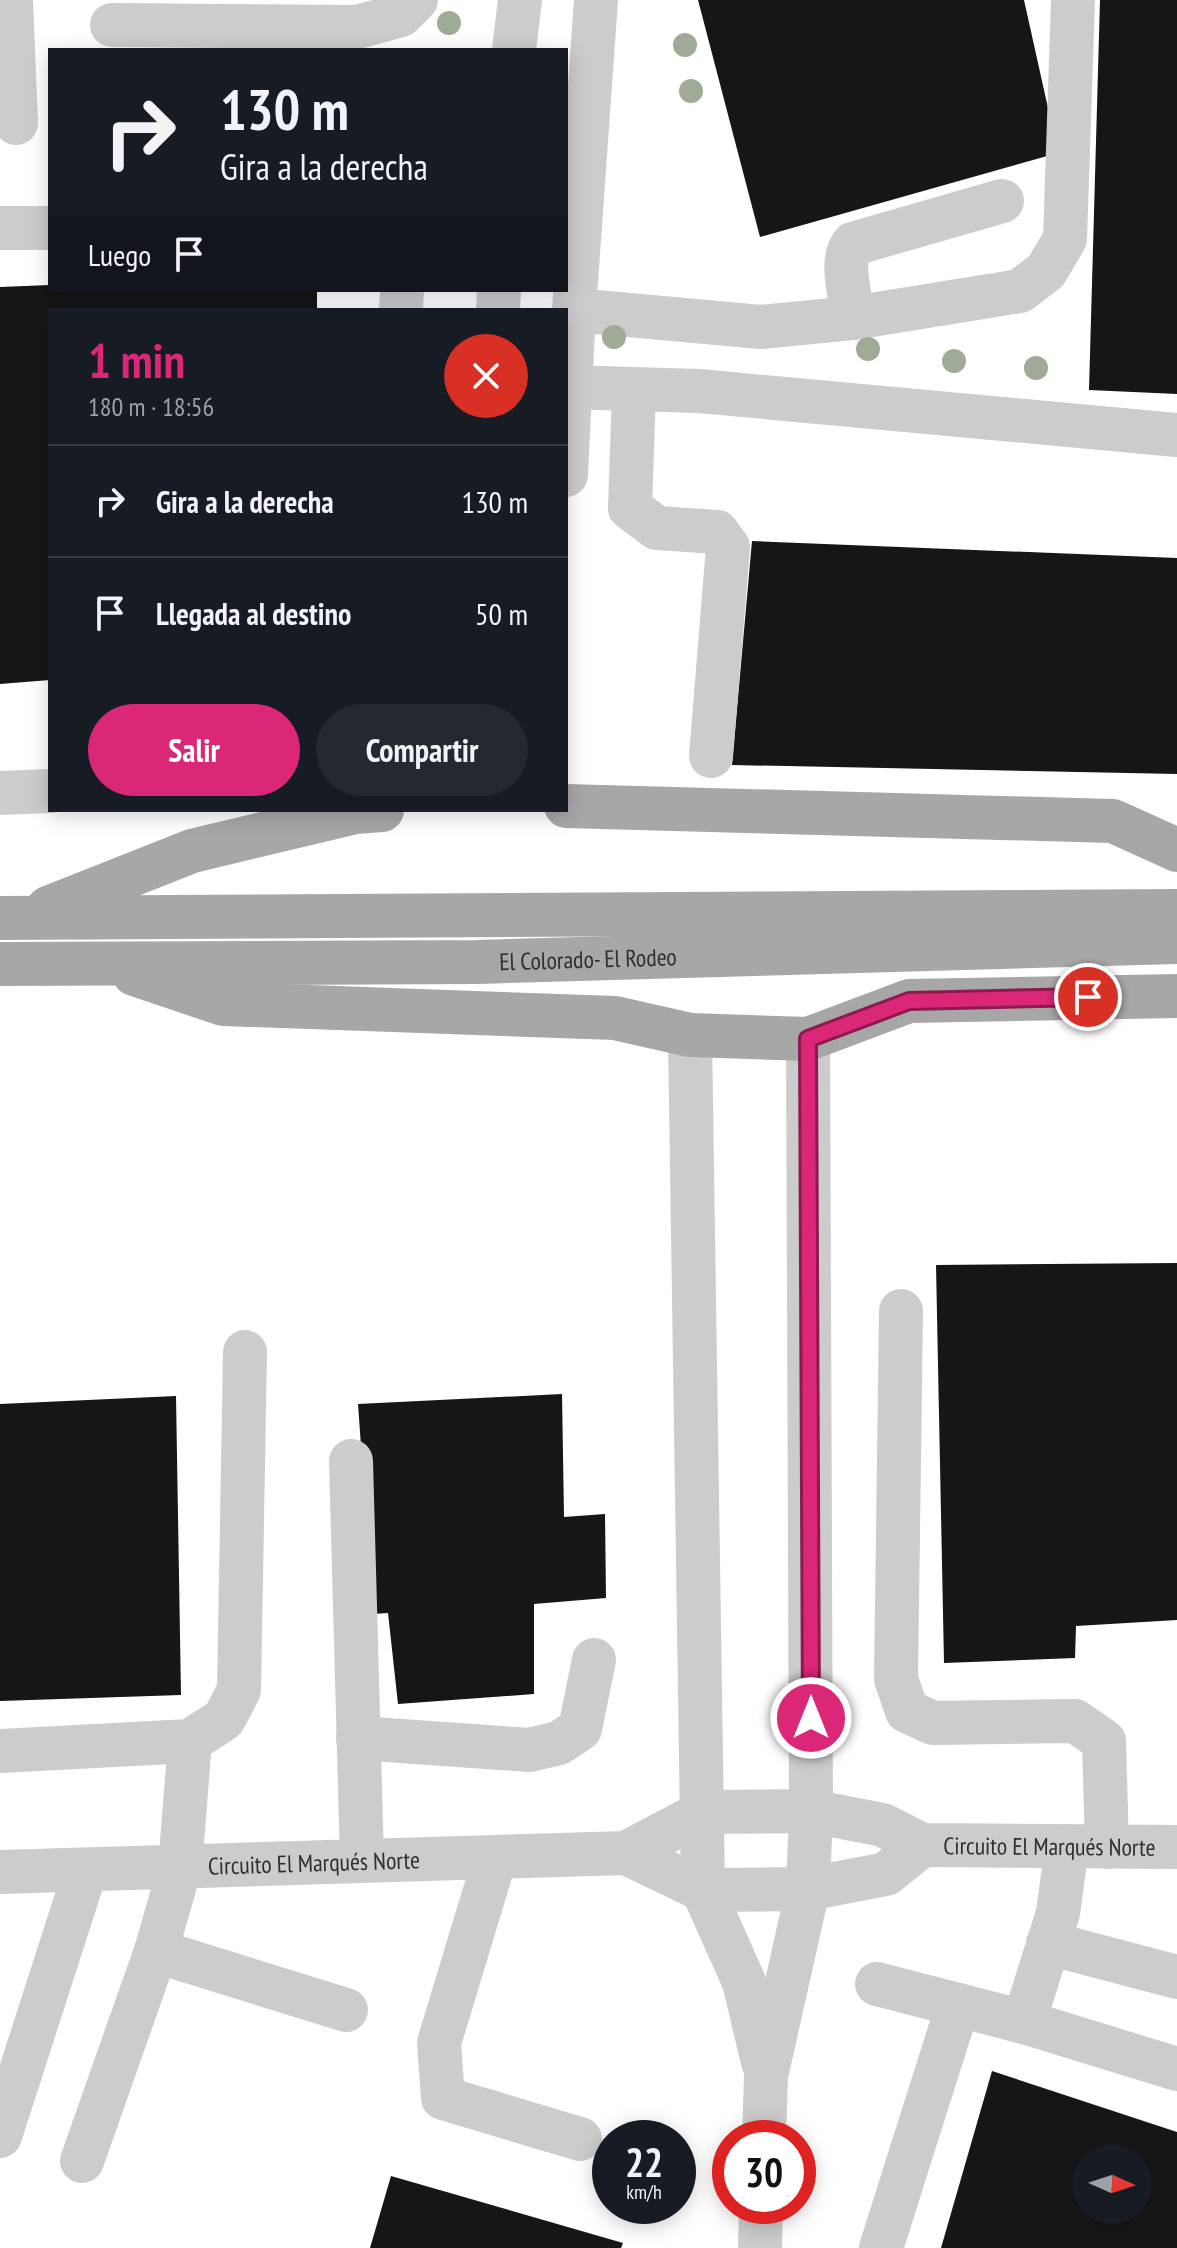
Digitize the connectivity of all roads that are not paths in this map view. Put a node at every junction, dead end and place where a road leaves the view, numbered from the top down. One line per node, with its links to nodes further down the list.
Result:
1 (11, 0): 9 (street)
2 (416, 0): 6 (street)
3 (520, 0): 7 (street)
4 (596, 0): 8 (street)
5 (1073, 0): 14 (street)
6 (112, 25)
7 (514, 48)
8 (578, 118): 13 (street)
9 (22, 122)
10 (1002, 201): 14 (street)
11 (0, 228): 12 (street)
12 (48, 228)
13 (574, 310): 14 (street); 15 (street)
14 (853, 318)
15 (568, 387): 16 (street)
16 (634, 391): 17 (street); 18 (street)
17 (1177, 435)
18 (711, 756)
19 (48, 791): 20 (street)
20 (0, 793)
21 (568, 806): 23 (main road)
22 (355, 812): 25 (main road)
23 (1177, 850)
24 (1177, 911): 25 (main road, El Colorado- El Rodeo)
25 (13, 918)
26 (1177, 942): 27 (main road, El Colorado- El Rodeo)
27 (102, 963): 28 (main road, El Colorado- El Rodeo); 30 (main road)
28 (0, 964)
29 (1177, 996): 31 (main road)
30 (690, 1035): 31 (main road); 40 (street)
31 (808, 1039): 39 (street)
32 (901, 1311): 42 (street)
33 (245, 1352): 37 (street)
34 (351, 1461): 36 (street)
35 (594, 1660): 36 (street)
36 (358, 1738): 46 (street)
37 (190, 1741): 38 (street); 47 (street)
38 (0, 1751)
39 (811, 1811): 40 (street, Circuito El Marqués Norte); 41 (street, Circuito El Marqués Norte); 50 (street)
40 (704, 1812): 44 (street, Circuito El Marqués Norte); 51 (street)
41 (922, 1845): 42 (street, Circuito El Marqués Norte); 50 (street, Circuito El Marqués Norte)
42 (1087, 1846): 43 (street, Circuito El Marqués Norte); 52 (street)
43 (1177, 1847)
44 (626, 1853): 45 (street, Circuito El Marqués Norte); 51 (street, Circuito El Marqués Norte)
45 (495, 1858): 46 (street, Circuito El Marqués Norte); 63 (street)
46 (362, 1860): 47 (street, Circuito El Marqués Norte)
47 (180, 1867): 49 (street, Circuito El Marqués Norte); 53 (street)
48 (0, 1872): 49 (street, Circuito El Marqués Norte)
49 (85, 1872): 62 (street)
50 (808, 1889): 51 (street, Circuito El Marqués Norte); 60 (street)
51 (703, 1890): 60 (street)
52 (1048, 1943): 54 (street); 58 (street)
53 (156, 1951): 57 (street); 64 (street)
54 (1177, 1977)
55 (877, 1984): 56 (street)
56 (958, 2005): 58 (street); 67 (street)
57 (346, 2010)
58 (1024, 2022): 59 (street)
59 (1177, 2069)
60 (766, 2076): 61 (street)
61 (765, 2120)
62 (0, 2136)
63 (580, 2139)
64 (82, 2161)
65 (761, 2224): 66 (street)
66 (760, 2248)
67 (881, 2248)

